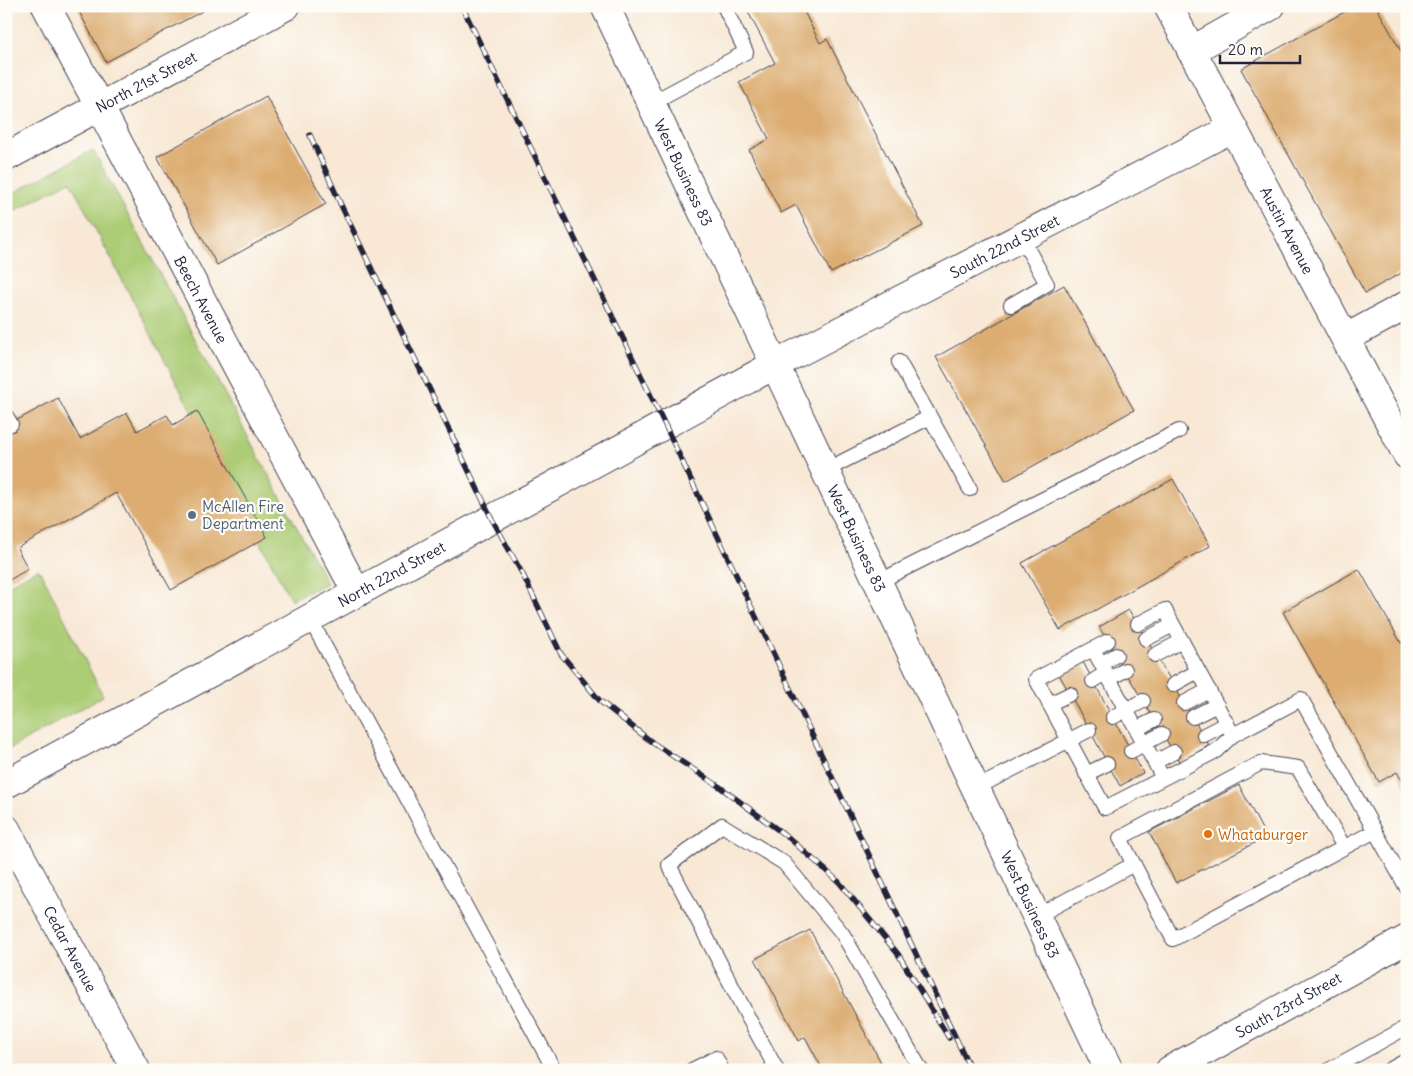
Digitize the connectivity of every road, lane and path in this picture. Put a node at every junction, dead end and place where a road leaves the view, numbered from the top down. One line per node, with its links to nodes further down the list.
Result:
1 (46, 6): 9 (street, Beech Avenue)
2 (286, 6): 9 (street, North 21st Street)
3 (605, 6): 8 (street, West Business 83)
4 (724, 6): 8 (lane)
5 (1168, 6): 7 (street, Austin Avenue)
6 (1271, 6): 7 (street)
7 (1191, 51): 10 (street, Austin Avenue)
8 (651, 102): 17 (street, West Business 83)
9 (99, 107): 11 (street, North 21st Street); 24 (street, Beech Avenue)
10 (1233, 128): 12 (street, South 22nd Street); 15 (street, Austin Avenue)
11 (6, 157)
12 (1021, 237): 13 (lane); 17 (street, South 22nd Street)
13 (1011, 305)
14 (1407, 305): 15 (street)
15 (1346, 338): 20 (street, Austin Avenue)
16 (899, 362): 18 (lane)
17 (776, 364): 21 (street, West Business 83); 24 (street, North 22nd Street)
18 (930, 417): 21 (lane); 22 (lane)
19 (1179, 431): 23 (lane)
20 (1407, 455)
21 (826, 470): 23 (street, West Business 83)
22 (970, 488)
23 (878, 582): 63 (street, West Business 83)
24 (357, 593): 25 (street, North 22nd Street)
25 (310, 618): 62 (street, North 22nd Street); 76 (lane)
26 (1138, 624): 27 (lane)
27 (1173, 624): 28 (lane); 30 (lane)
28 (1146, 639)
29 (1108, 641): 31 (lane)
30 (1182, 641): 33 (lane); 35 (lane)
31 (1093, 649): 36 (lane); 43 (lane)
32 (1116, 655): 36 (lane)
33 (1156, 655)
34 (1125, 670): 36 (lane)
35 (1198, 670): 38 (lane); 39 (lane)
36 (1105, 672): 37 (lane); 45 (lane)
37 (1093, 681)
38 (1173, 685)
39 (1209, 690): 42 (lane); 44 (lane)
40 (1070, 694): 43 (lane)
41 (1143, 701): 45 (lane)
42 (1184, 703)
43 (1050, 704): 54 (lane)
44 (1217, 705): 47 (lane); 50 (lane)
45 (1126, 710): 46 (lane); 49 (lane)
46 (1113, 717)
47 (1193, 717)
48 (1154, 720): 49 (lane)
49 (1136, 729): 55 (lane)
50 (1230, 729): 53 (lane); 61 (lane); 65 (lane)
51 (1089, 730): 54 (lane)
52 (1162, 734): 55 (lane)
53 (1204, 735)
54 (1068, 741): 60 (lane); 63 (lane)
55 (1144, 744): 56 (lane); 58 (lane)
56 (1131, 751)
57 (1174, 752): 58 (lane)
58 (1154, 762): 61 (lane)
59 (1108, 764): 60 (lane)
60 (1086, 774): 61 (lane)
61 (1163, 778)
62 (6, 784)
63 (976, 788): 69 (street, West Business 83)
64 (6, 829): 75 (street, Cedar Avenue)
65 (1375, 831): 66 (lane); 68 (lane)
66 (1344, 847): 67 (lane); 67 (lane)
67 (1134, 864): 69 (lane)
68 (1407, 888)
69 (1037, 916): 80 (street, West Business 83)
70 (1407, 939): 81 (street, South 23rd Street)
71 (1407, 1027): 74 (lane)
72 (1407, 1060): 82 (lane)
73 (696, 1069): 77 (lane)
74 (1326, 1069)
75 (136, 1070)
76 (545, 1070)
77 (722, 1070)
78 (777, 1070): 79 (lane)
79 (921, 1070)
80 (1109, 1070)
81 (1170, 1070)
82 (1389, 1070)

